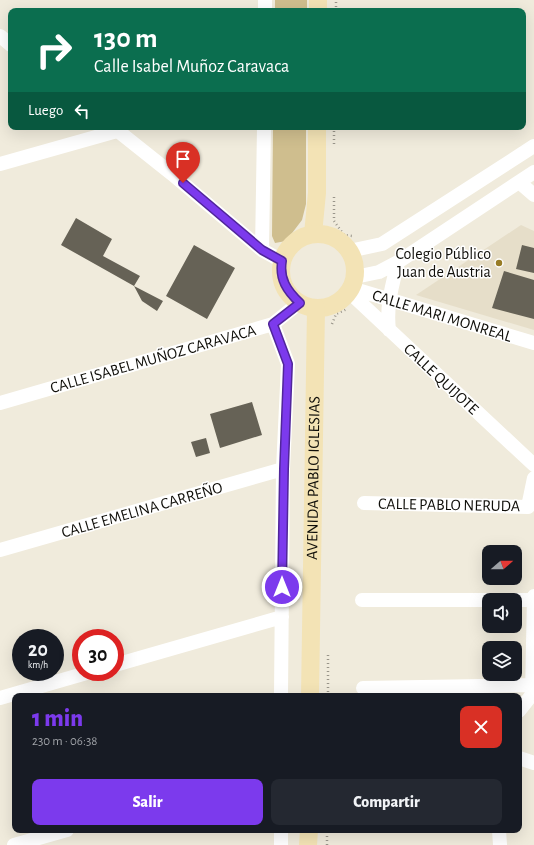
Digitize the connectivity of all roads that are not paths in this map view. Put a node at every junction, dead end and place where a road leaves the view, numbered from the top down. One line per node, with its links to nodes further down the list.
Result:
1 (0, 36): 2 (street)
2 (8, 43)
3 (112, 130): 8 (street)
4 (116, 130): 13 (street)
5 (264, 130): 13 (street)
6 (317, 130): 12 (main road)
7 (534, 146): 14 (street)
8 (0, 164)
9 (534, 172): 10 (street)
10 (519, 182): 11 (street); 16 (street)
11 (534, 195)
12 (313, 234): 14 (main road); 15 (main road)
13 (262, 250): 15 (street)
14 (349, 251): 17 (main road)
15 (282, 261): 19 (main road)
16 (398, 262): 17 (street); 18 (street)
17 (351, 285): 18 (street, CALLE MARI MONREAL); 19 (main road); 21 (street, CALLE QUIJOTE)
18 (388, 300): 21 (street); 22 (street, CALLE MARI MONREAL)
19 (308, 306): 20 (street, CALLE ISABEL MUÑOZ CARAVACA); 39 (main road, AVENIDA PABLO IGLESIAS)
20 (273, 324): 23 (street, CALLE ISABEL MUÑOZ CARAVACA); 25 (street, AVENIDA PABLO IGLESIAS)
21 (389, 330): 24 (street, CALLE QUIJOTE)
22 (534, 343)
23 (0, 403)
24 (534, 465)
25 (284, 469): 28 (street, CALLE EMELINA CARREÑO); 32 (street, AVENIDA PABLO IGLESIAS)
26 (534, 478): 27 (street, CALLE PABLO NERUDA)
27 (364, 503)
28 (0, 550)
29 (534, 596): 31 (street)
30 (362, 600): 31 (street)
31 (534, 600): 36 (street)
32 (282, 617): 33 (street); 38 (street, AVENIDA PABLO IGLESIAS)
33 (124, 662)
34 (72, 677): 37 (street)
35 (363, 688): 36 (street)
36 (533, 690): 42 (street)
37 (17, 693)
38 (281, 693)
39 (310, 693)
40 (12, 695): 41 (street)
41 (0, 698)
42 (522, 706)
43 (522, 759): 44 (street)
44 (534, 763)
45 (56, 833): 49 (street)
46 (281, 833): 50 (street)
47 (309, 833): 51 (main road)
48 (499, 833): 52 (street)
49 (14, 845)
50 (281, 845)
51 (308, 845)
52 (500, 845)

